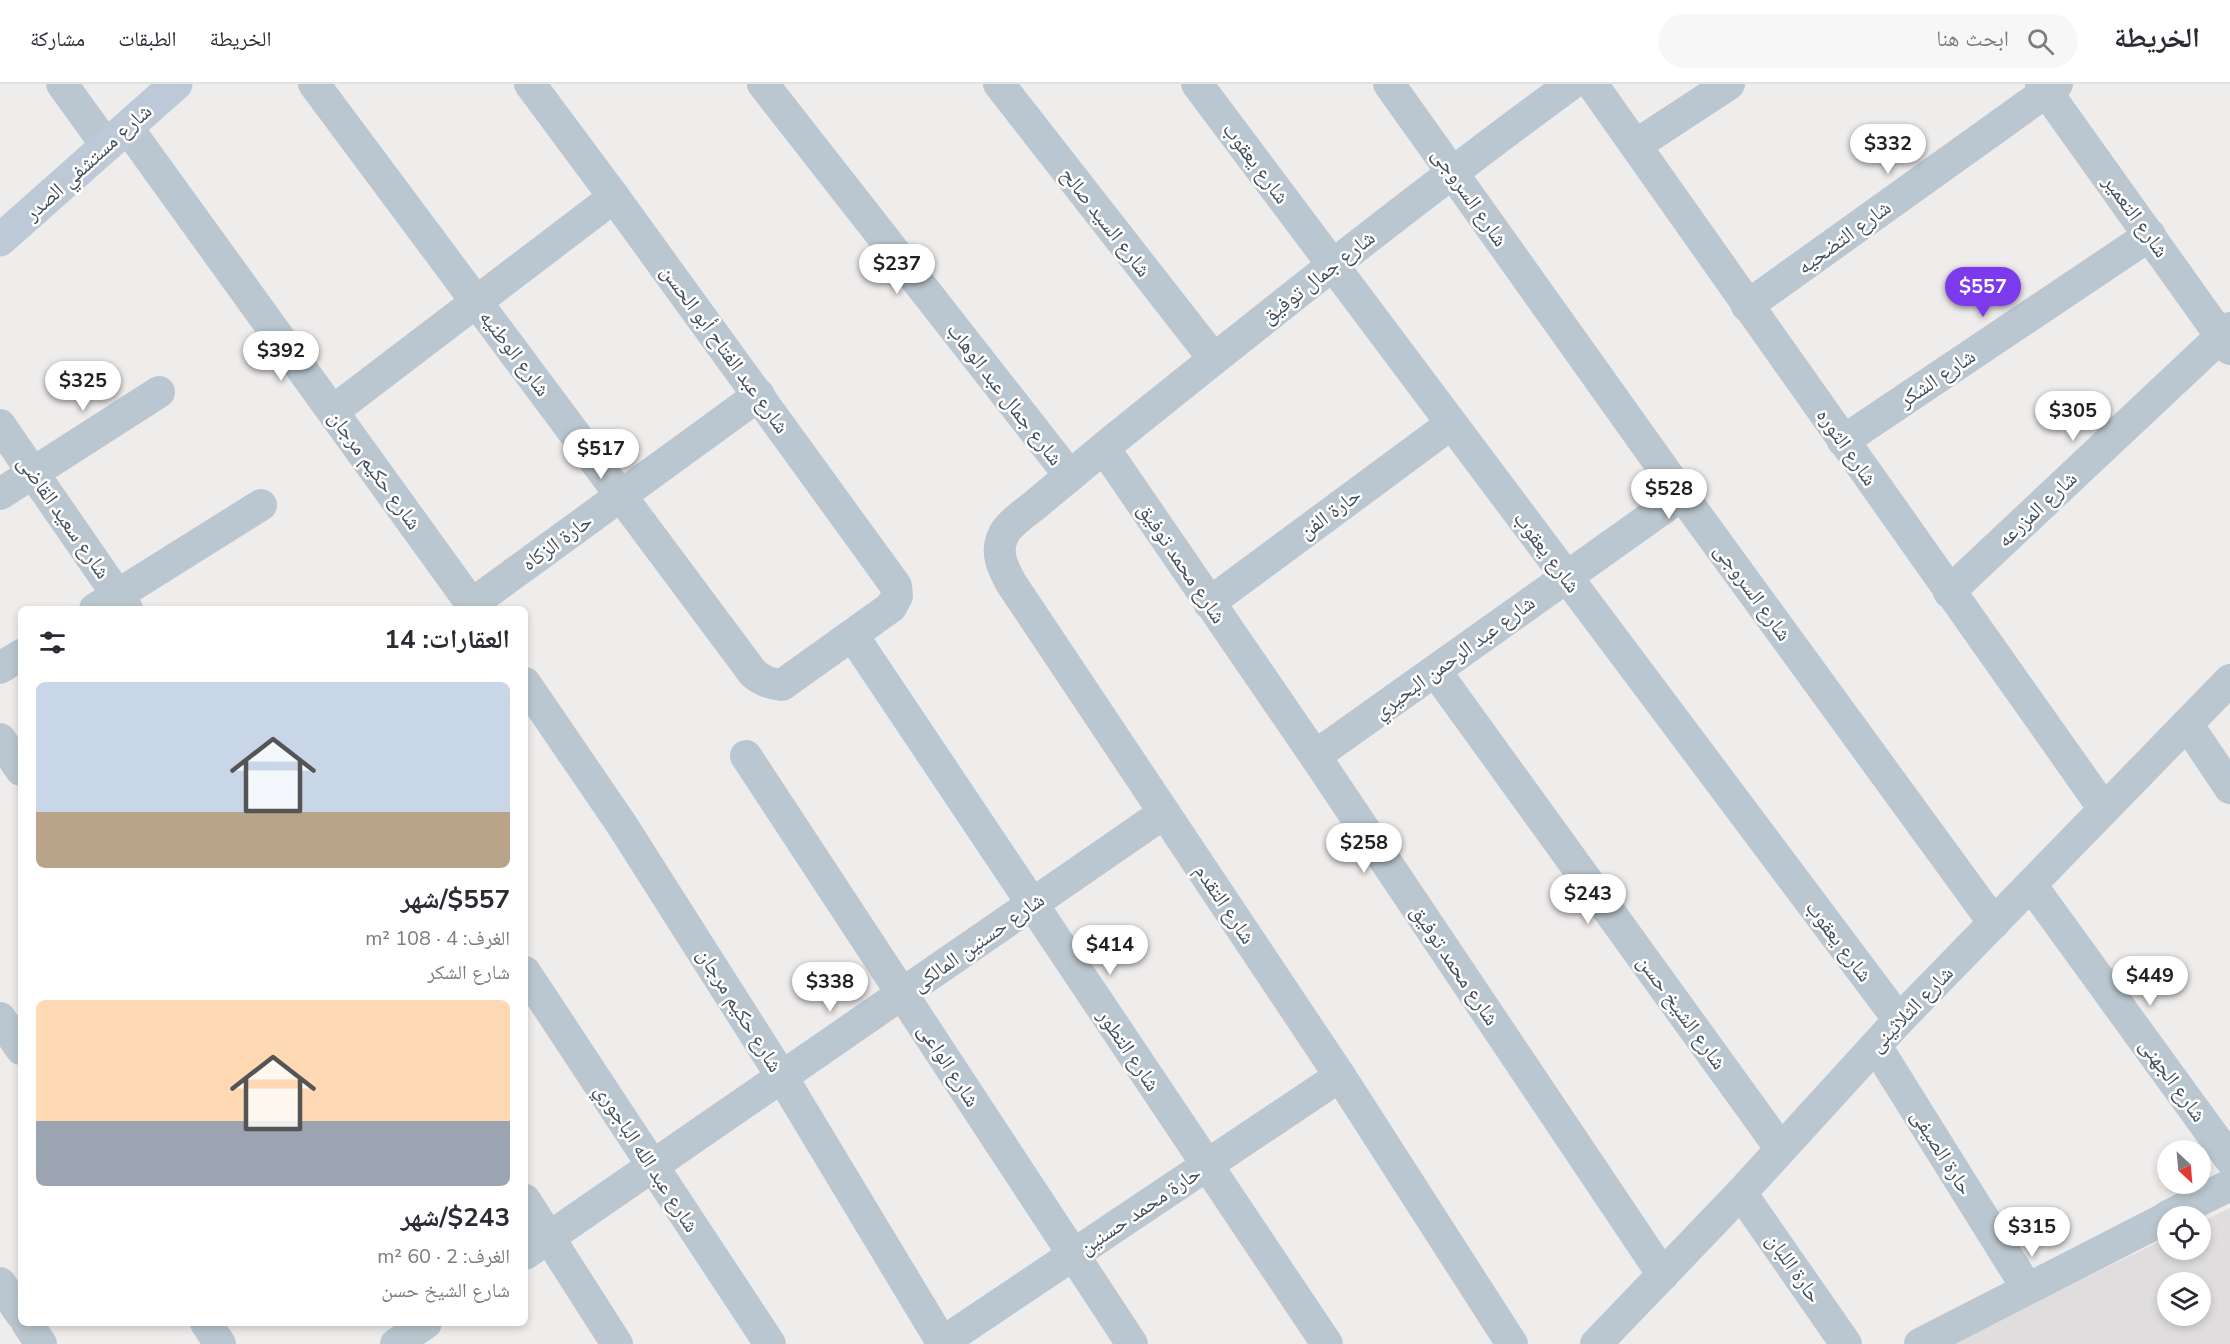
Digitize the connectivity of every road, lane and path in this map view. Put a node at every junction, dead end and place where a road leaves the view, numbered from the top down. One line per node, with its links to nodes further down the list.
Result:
1 (62, 84): 13 (street, شارع حكيم مرجان)
2 (314, 84): 20 (street, شارع الوطنيه)
3 (530, 84): 16 (street, شارع عبد الفتاح أبو الحسن)
4 (764, 84): 32 (street, شارع جمال عبد الوهاب)
5 (999, 84): 23 (street, شارع السيد صالح)
6 (1197, 84): 19 (street, شارع يعقوب)
7 (1389, 84): 15 (street, شارع السروجى)
8 (1571, 84): 15 (street, شارع جمال توفيق)
9 (1592, 84): 14 (street, شارع الثوره)
10 (1729, 84): 14 (street)
11 (2048, 87): 17 (street, شارع التعمير); 21 (street, شارع التضحيه)
12 (162, 89): 13 (street, شارع مستشفي الصدر)
13 (117, 136): 18 (street, شارع مستشفي الصدر); 26 (street, شارع حكيم مرجان)
14 (1636, 145): 21 (street, شارع الثوره)
15 (1452, 171): 19 (street, شارع جمال توفيق); 35 (street, شارع السروجى)
16 (614, 197): 20 (street); 25 (street, شارع عبد الفتاح أبو الحسن)
17 (2150, 235): 22 (street, شارع التعمير); 29 (street, شارع الشكر)
18 (0, 240)
19 (1332, 265): 23 (street, شارع جمال توفيق); 27 (street, شارع يعقوب)
20 (477, 302): 26 (street); 34 (street, شارع الوطنيه)
21 (1747, 306): 29 (street, شارع الثوره)
22 (2227, 338): 38 (street, شارع المزرعه)
23 (1214, 359): 30 (street, شارع جمال توفيق)
24 (159, 392): 31 (street)
25 (759, 396): 34 (street, حارة الزكاه); 43 (street, شارع عبد الفتاح أبو الحسن)
26 (333, 411): 41 (street, شارع حكيم مرجان)
27 (1451, 424): 37 (street, شارع يعقوب); 39 (street, حارة الفن)
28 (0, 425): 31 (street, شارع سعيد القاضى)
29 (1843, 441): 38 (street, شارع الثوره)
30 (1104, 448): 32 (street, شارع جمال توفيق); 39 (street, شارع محمد توفيق)
31 (33, 473): 33 (street); 40 (street, شارع سعيد القاضى)
32 (1070, 476): 57 (street, شارع التقدم)
33 (0, 494)
34 (621, 495): 42 (street, حارة الزكاه); 44 (street, شارع الوطنيه)
35 (1682, 495): 37 (street, شارع عبد الرحمن البحيري); 60 (street, شارع السروجى)
36 (261, 505): 40 (street)
37 (1566, 577): 47 (street, شارع عبد الرحمن البحيري); 63 (street, شارع يعقوب)
38 (1949, 592): 56 (street, شارع الثوره)
39 (1209, 603): 53 (street, شارع محمد توفيق)
40 (113, 604)
41 (472, 606)
42 (474, 606)
43 (881, 615): 44 (street, شارع الوطنيه)
44 (852, 636): 59 (street, شارع التطور)
45 (18, 657): 46 (street)
46 (0, 668)
47 (1436, 672): 53 (street, شارع عبد الرحمن البحيري); 67 (street, شارع الشيخ حسن)
48 (2230, 680): 50 (street, شارع الثلاثينى)
49 (528, 686): 66 (street, شارع حكيم مرجان)
50 (2187, 724): 55 (street); 56 (street, شارع الثلاثينى)
51 (0, 739): 54 (street)
52 (746, 756): 62 (street, شارع الواعى)
53 (1315, 756): 78 (street, شارع محمد توفيق)
54 (18, 766)
55 (2230, 788)
56 (2104, 809): 58 (street, شارع الثلاثينى)
57 (1164, 813): 59 (street, شارع حسنين المالكى); 65 (street, شارع التقدم)
58 (2031, 885): 60 (street, شارع الثلاثينى); 68 (street, شارع الجهنى)
59 (1032, 904): 62 (street, شارع حسنين المالكى); 69 (street, شارع التطور)
60 (1994, 923): 63 (street, شارع الثلاثينى)
61 (528, 977): 70 (street, شارع عبد الله الباجوري)
62 (902, 994): 66 (street, شارع حسنين المالكى); 77 (street, شارع الواعى)
63 (1899, 1020): 64 (street, شارع الثلاثينى)
64 (1876, 1046): 67 (street, شارع الثلاثينى); 80 (street, حارة الصيفى)
65 (1340, 1076): 69 (street, حارة محمد حسنين); 91 (street, شارع التقدم)
66 (782, 1077): 70 (street, شارع حسنين المالكى); 84 (street, شارع حكيم مرجان)
67 (1781, 1149): 72 (street, شارع الثلاثينى)
68 (2230, 1159)
69 (1206, 1165): 77 (street, حارة محمد حسنين); 90 (street, شارع التطور)
70 (653, 1167): 76 (street, شارع حسنين المالكى); 88 (street, شارع عبد الله الباجوري)
71 (2230, 1185): 73 (street)
72 (1741, 1193): 78 (street, شارع الثلاثينى); 93 (street, حارة اللبان)
73 (2189, 1206)
74 (528, 1212): 76 (street)
75 (2157, 1223): 80 (street)
76 (537, 1246): 87 (street)
77 (1073, 1255): 84 (street, حارة محمد حسنين); 89 (street, شارع الواعى)
78 (1662, 1275): 92 (street, شارع الثلاثينى)
79 (0, 1283): 81 (street)
80 (2027, 1288): 94 (street)
81 (18, 1310)
82 (29, 1326): 85 (street)
83 (208, 1326): 86 (street)
84 (942, 1343)
85 (41, 1344)
86 (220, 1344)
87 (616, 1344)
88 (770, 1344)
89 (1132, 1344)
90 (1327, 1344)
91 (1512, 1344)
92 (1596, 1344)
93 (1846, 1344)
94 (1920, 1344)

